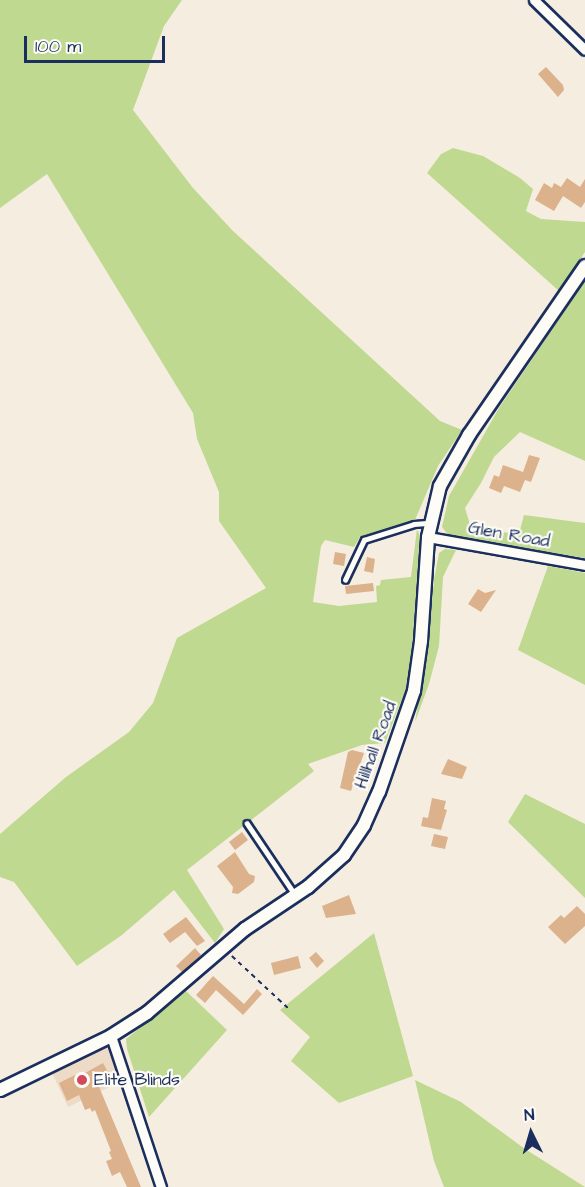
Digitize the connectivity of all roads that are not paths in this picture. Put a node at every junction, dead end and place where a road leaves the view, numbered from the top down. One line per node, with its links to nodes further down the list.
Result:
1 (534, 0): 2 (street)
2 (585, 50)
3 (585, 266): 4 (main road, Hillhall Road)
4 (430, 523): 5 (main road, Hillhall Road); 7 (lane)
5 (428, 537): 6 (street, Glen Road); 9 (main road, Hillhall Road)
6 (585, 565)
7 (345, 580)
8 (247, 823): 9 (lane)
9 (296, 896): 10 (main road, Hillhall Road)
10 (111, 1036): 11 (main road, Hillhall Road); 12 (street)
11 (0, 1090)
12 (161, 1187)

